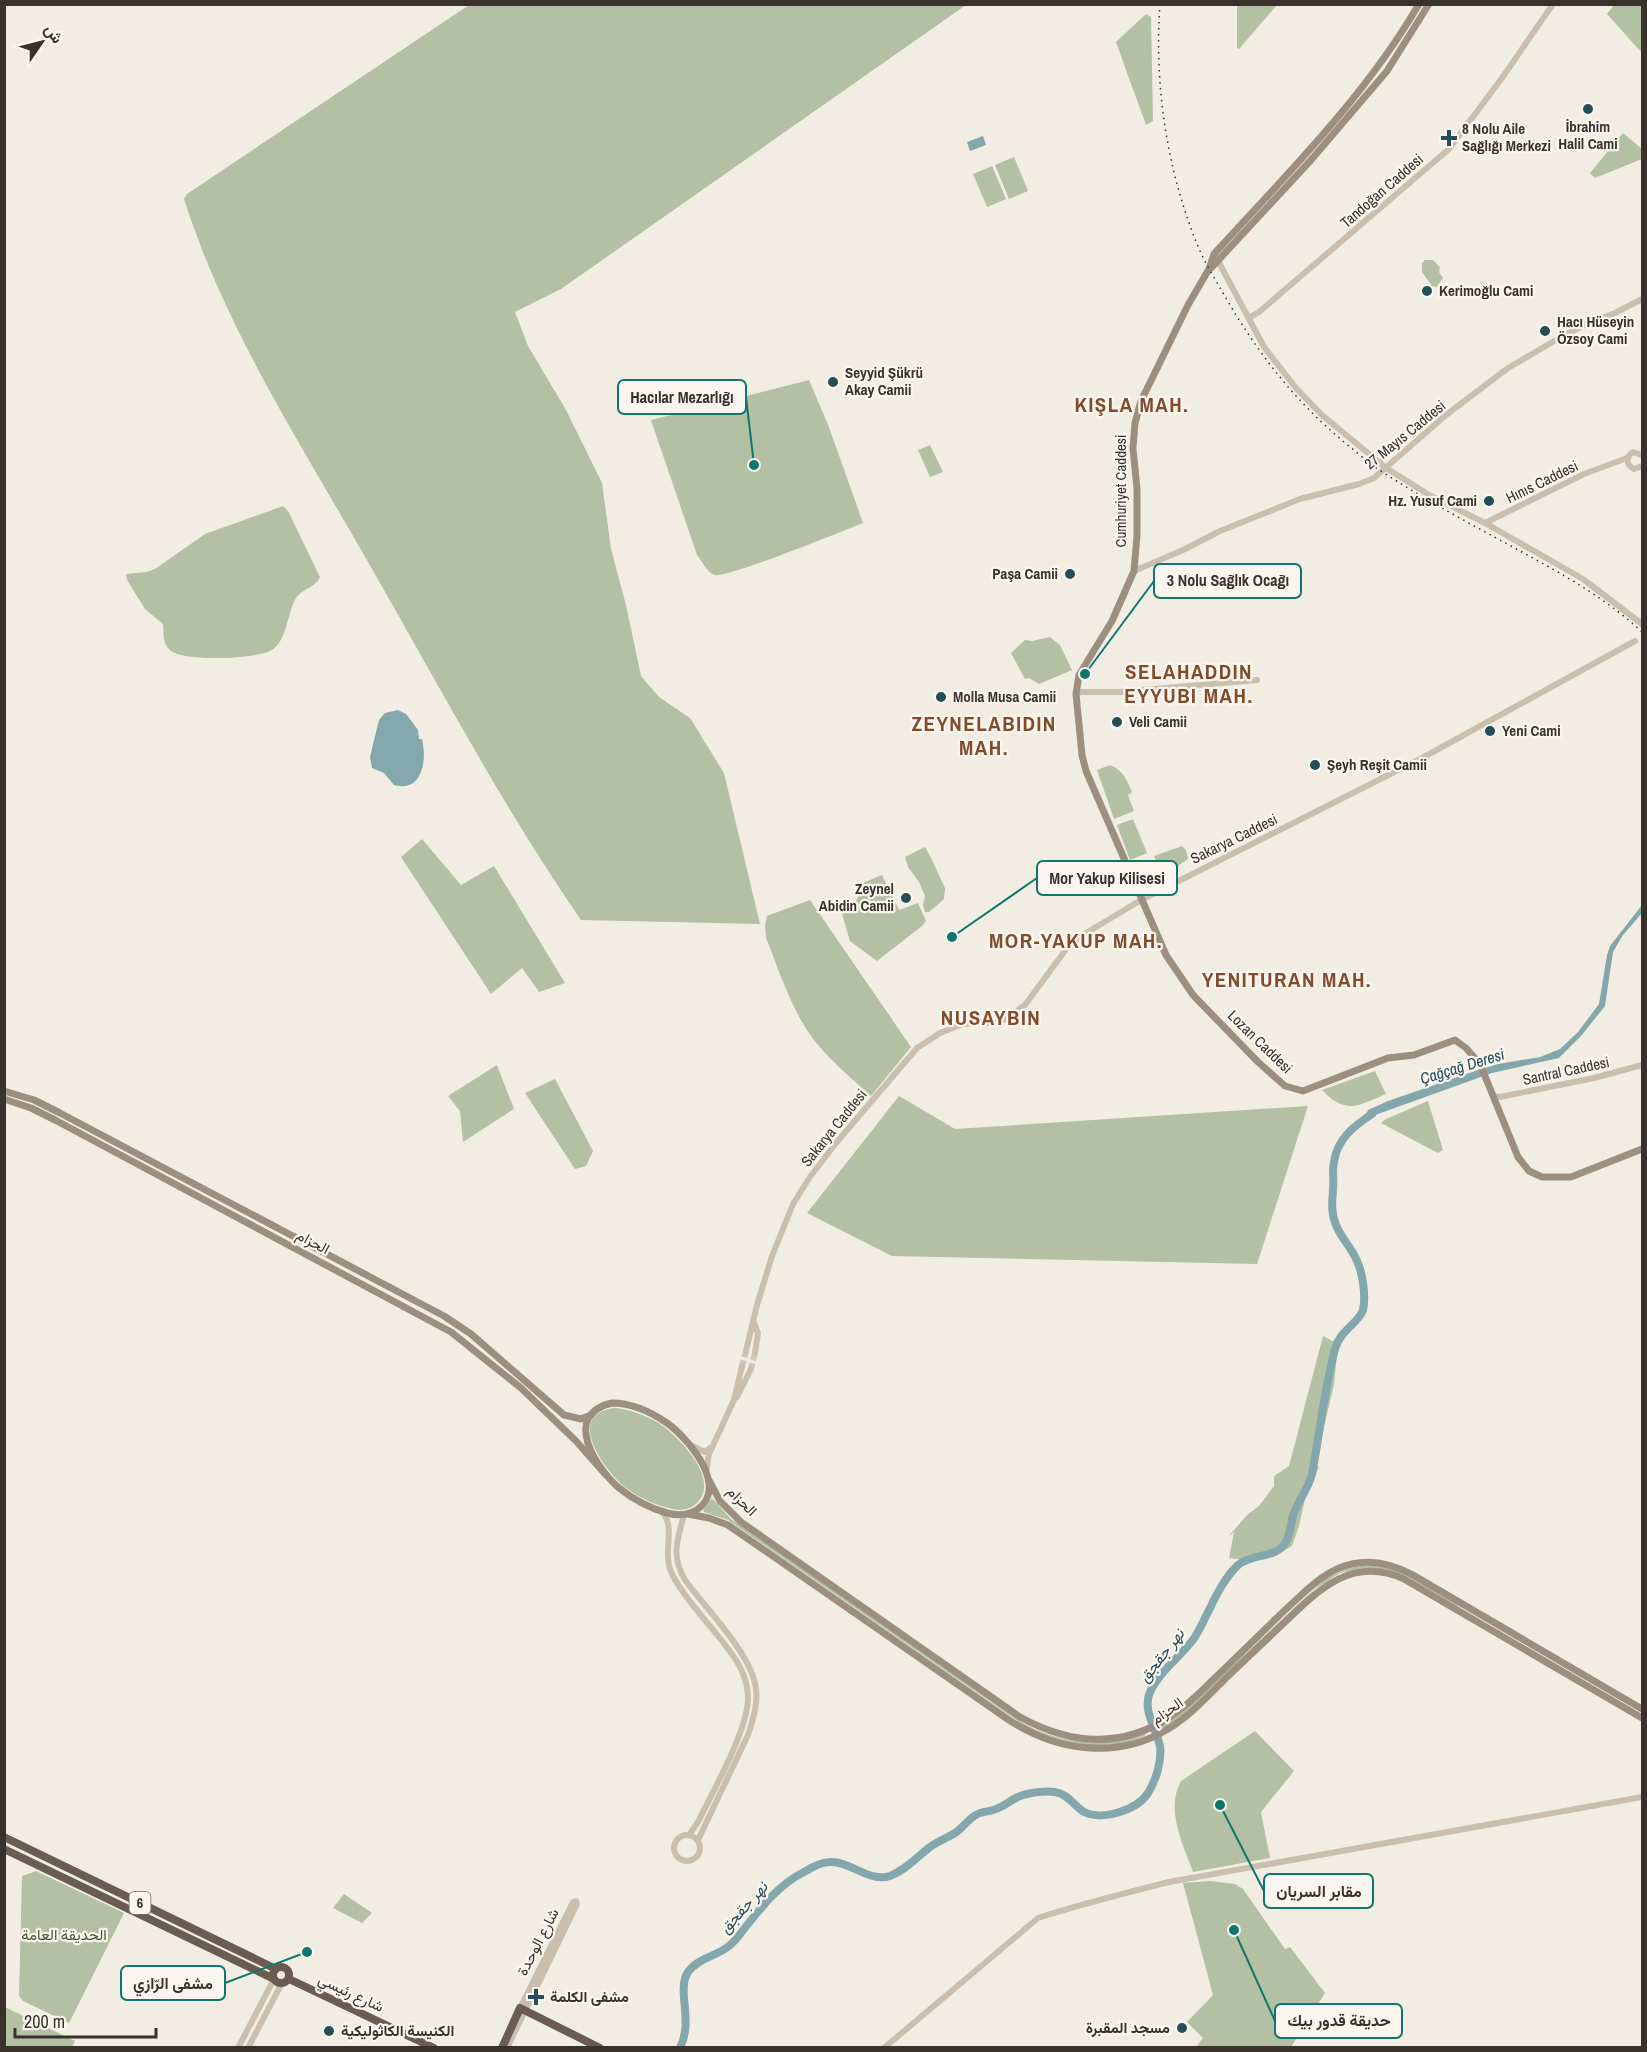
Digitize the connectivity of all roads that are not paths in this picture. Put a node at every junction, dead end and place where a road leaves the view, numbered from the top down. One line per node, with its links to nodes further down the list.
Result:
1 (1419, 4): 4 (main road, Cumhuriyet Caddesi)
2 (1429, 4): 5 (main road)
3 (1553, 4): 8 (street, Tandoğan Caddesi)
4 (1214, 254): 5 (street); 6 (main road, Cumhuriyet Caddesi)
5 (1218, 261): 6 (main road); 8 (street)
6 (1209, 269): 17 (main road, Cumhuriyet Caddesi)
7 (1642, 299): 13 (street, 27 Mayıs Caddesi)
8 (1249, 318): 13 (street)
9 (1642, 454): 10 (street, Hınıs Caddesi)
10 (1627, 458): 11 (street, Hınıs Caddesi); 12 (street)
11 (1611, 464): 12 (street); 16 (street, Hınıs Caddesi)
12 (1629, 466): 14 (street)
13 (1386, 468): 16 (street); 17 (street, 27 Mayıs Caddesi)
14 (1640, 468): 15 (street)
15 (1642, 476)
16 (1485, 523): 18 (street)
17 (1134, 571): 21 (main road, Cumhuriyet Caddesi)
18 (1642, 624)
19 (1635, 641): 22 (street, Sakarya Caddesi)
20 (1257, 680): 21 (street)
21 (1076, 694): 22 (main road, Cumhuriyet Caddesi)
22 (1141, 900): 25 (main road, Lozan Caddesi); 28 (street, Sakarya Caddesi)
23 (1642, 1065): 25 (street, Santral Caddesi)
24 (4, 1091): 34 (main road, الحزام)
25 (1494, 1096): 27 (main road)
26 (4, 1099): 37 (main road, الحزام)
27 (1642, 1149)
28 (752, 1320): 29 (street, Sakarya Caddesi); 30 (street)
29 (746, 1351)
30 (755, 1353)
31 (742, 1366): 33 (street)
32 (752, 1369): 33 (street)
33 (731, 1405): 36 (street)
34 (591, 1415): 35 (main road); 37 (main road)
35 (689, 1444): 36 (street); 38 (main road)
36 (711, 1448): 38 (street)
37 (606, 1474): 39 (main road)
38 (708, 1476): 40 (main road); 45 (main road, الحزام)
39 (660, 1511): 40 (main road); 48 (street)
40 (686, 1514): 46 (main road, الحزام); 50 (street)
41 (1463, 1603): 42 (main road); 43 (main road, الحزام); 45 (main road, الحزام)
42 (1458, 1611): 44 (main road, الحزام); 46 (main road, الحزام)
43 (1642, 1708)
44 (1642, 1718)
45 (1148, 1729): 46 (main road)
46 (1152, 1737)
47 (1642, 1797): 61 (street)
48 (689, 1834): 50 (street); 50 (street)
49 (4, 1837): 52 (highway, 6)
50 (698, 1840)
51 (4, 1849): 53 (highway, 6)
52 (276, 1969): 53 (highway); 53 (highway)
53 (282, 1981): 55 (street); 56 (street); 57 (highway, شارع رئيسي / 6)
54 (522, 2009): 54 (street, شارع الوحدة); 58 (highway, شارع الوحدة); 59 (street, شارع الوحدة); 60 (highway)
55 (238, 2048)
56 (248, 2048)
57 (434, 2048)
58 (502, 2048)
59 (507, 2048)
60 (600, 2048)
61 (884, 2048)

